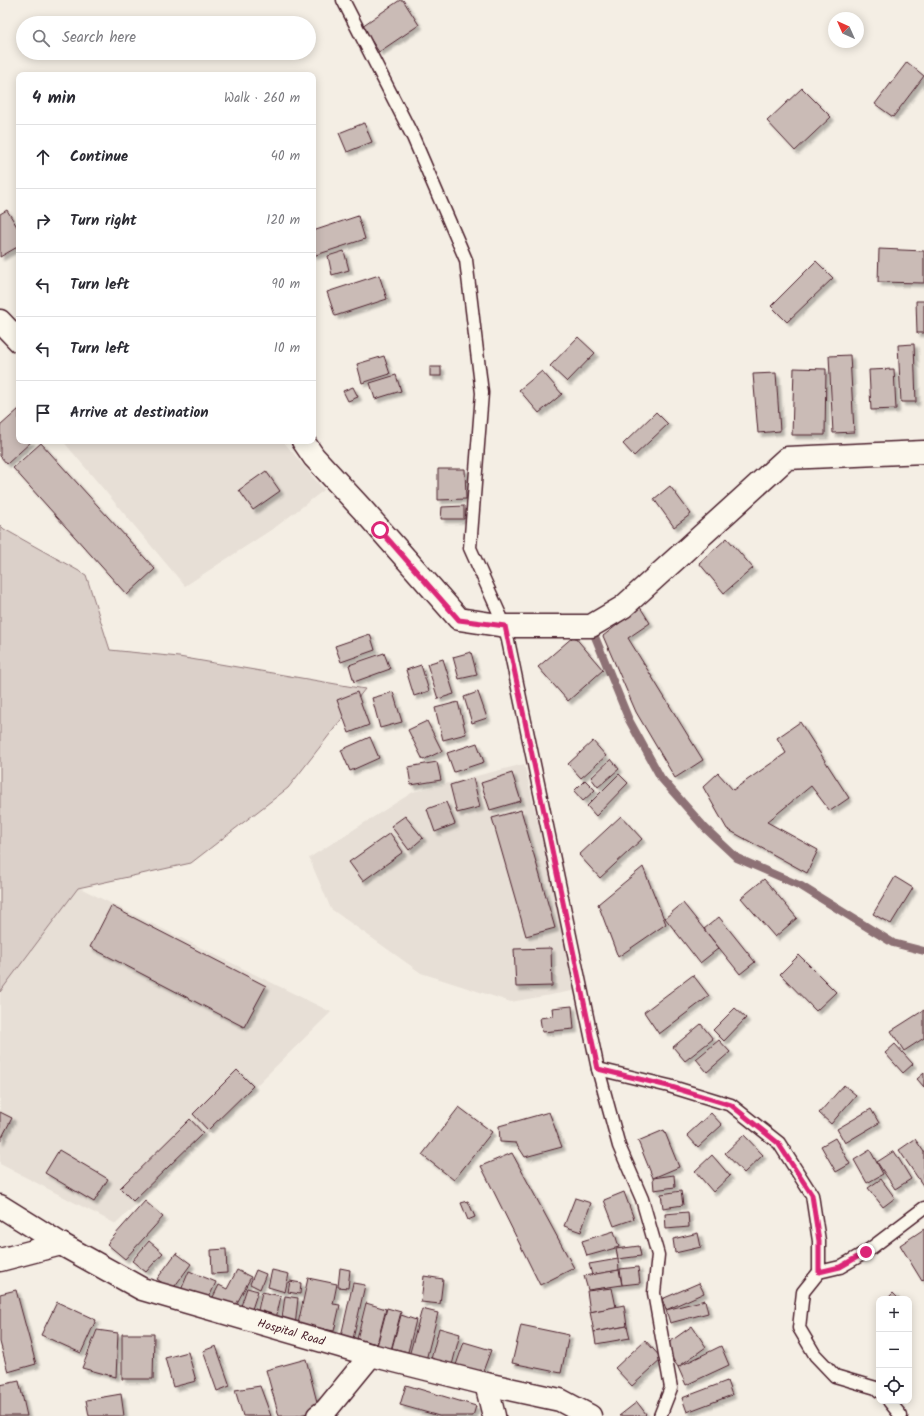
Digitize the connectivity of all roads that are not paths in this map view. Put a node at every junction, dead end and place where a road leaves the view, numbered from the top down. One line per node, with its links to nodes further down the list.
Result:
1 (343, 0): 6 (lane)
2 (0, 321): 3 (street)
3 (16, 338)
4 (305, 444): 6 (street)
5 (924, 452): 6 (street)
6 (505, 626): 7 (lane)
7 (598, 1069): 12 (lane); 20 (lane)
8 (0, 1206): 10 (street, Hospital Road)
9 (924, 1208): 12 (lane)
10 (61, 1244): 11 (street); 13 (street, Hospital Road)
11 (0, 1260)
12 (819, 1272): 15 (lane)
13 (371, 1355): 14 (street, Hospital Road); 17 (street)
14 (486, 1384): 18 (street); 19 (street, Hospital Road)
15 (876, 1388)
16 (891, 1404): 21 (lane)
17 (318, 1416)
18 (494, 1416)
19 (590, 1416)
20 (660, 1416)
21 (901, 1416)

